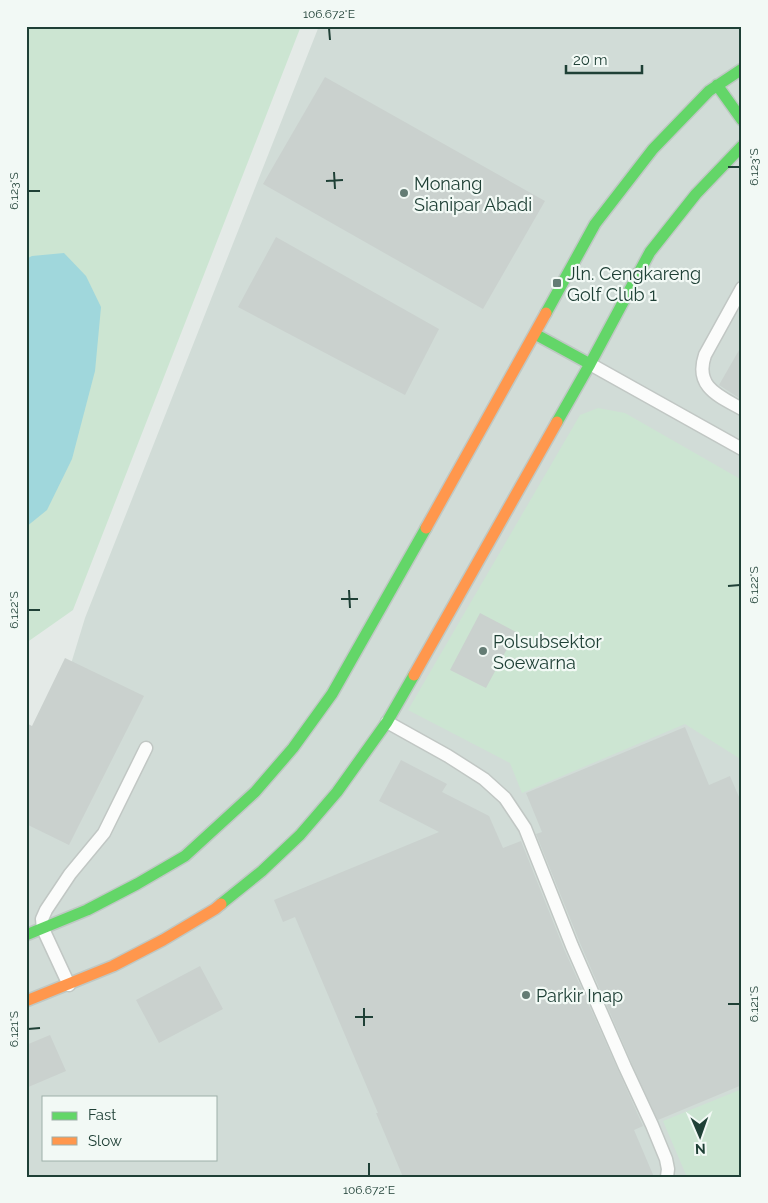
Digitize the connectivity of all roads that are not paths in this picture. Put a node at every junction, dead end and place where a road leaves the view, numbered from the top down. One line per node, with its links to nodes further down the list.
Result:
1 (742, 69): 2 (street)
2 (717, 85): 3 (street); 6 (street)
3 (742, 120)
4 (742, 146): 7 (street)
5 (742, 288): 8 (lane)
6 (535, 334): 7 (street); 12 (street)
7 (590, 364): 9 (lane); 10 (street)
8 (742, 409)
9 (742, 449)
10 (387, 722): 14 (street); 16 (lane)
11 (146, 748): 12 (lane)
12 (43, 929): 13 (street); 14 (lane)
13 (26, 935)
14 (69, 985): 15 (street)
15 (26, 1002)
16 (667, 1177)

